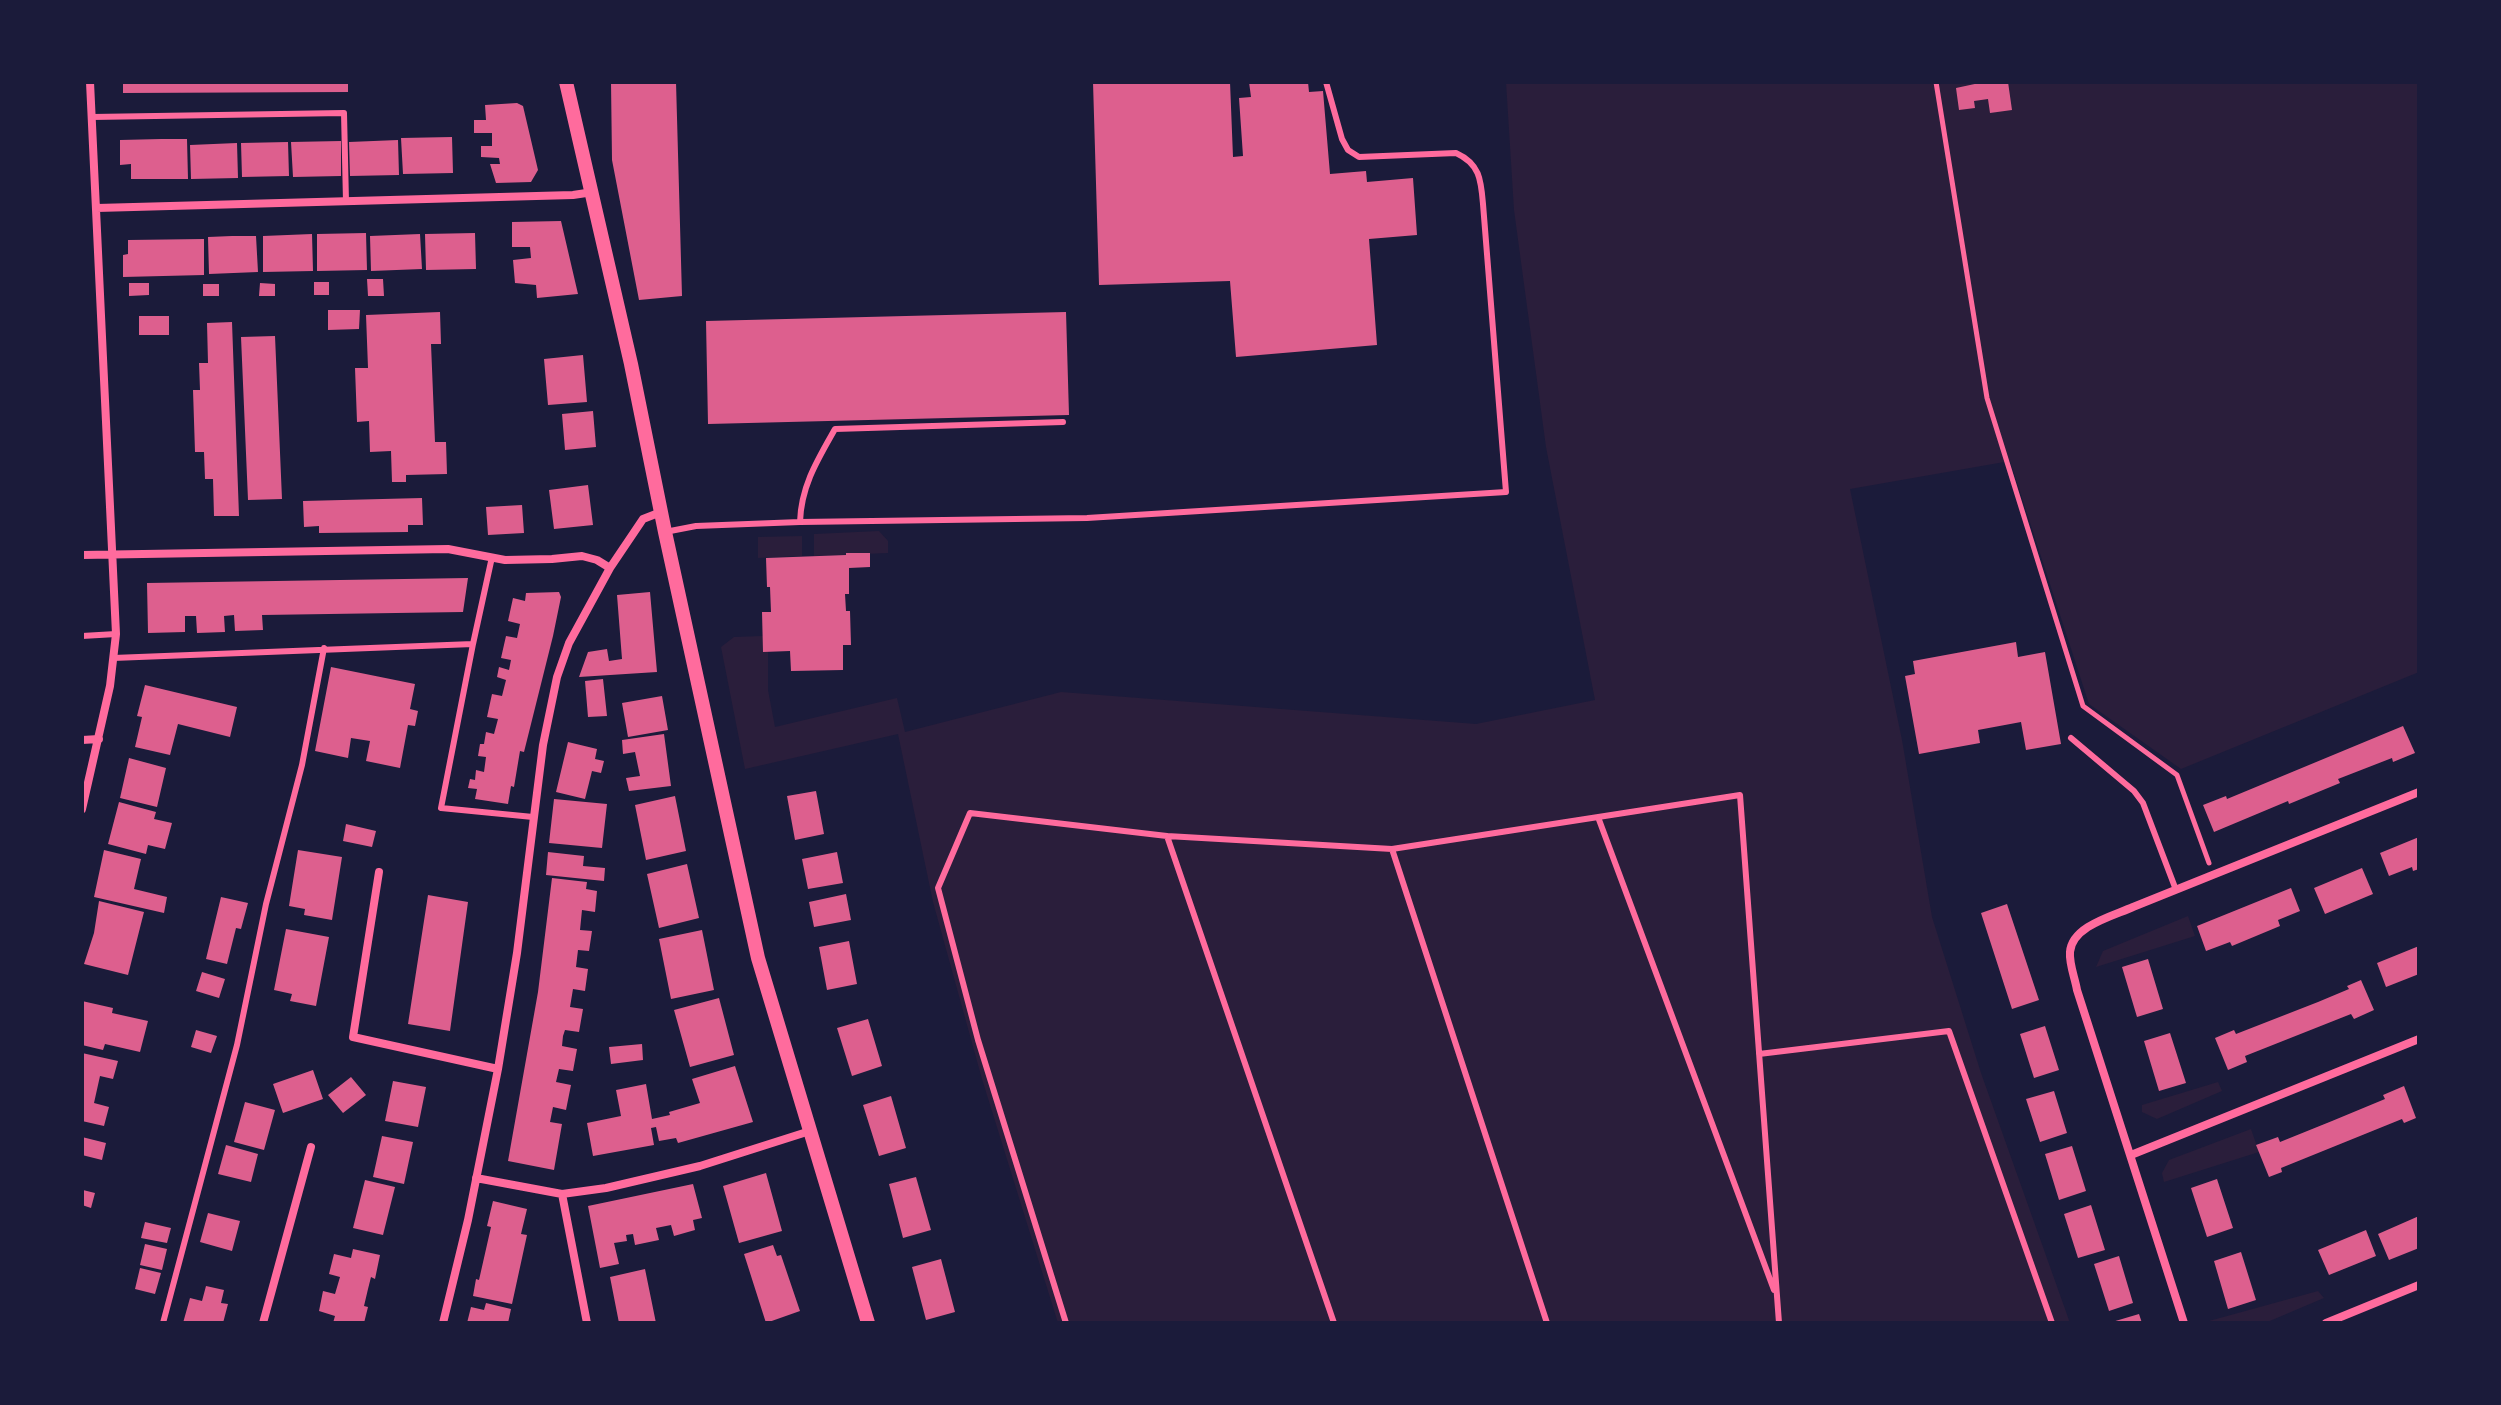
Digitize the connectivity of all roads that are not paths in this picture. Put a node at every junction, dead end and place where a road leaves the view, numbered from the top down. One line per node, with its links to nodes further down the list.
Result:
1 (90, 82): 4 (street)
2 (566, 82): 6 (street)
3 (1326, 82): 11 (lane)
4 (86, 102): 5 (street)
5 (92, 117): 7 (lane); 8 (street)
6 (593, 192): 7 (street); 10 (street)
7 (346, 202): 8 (street)
8 (97, 208): 14 (street)
9 (1063, 422): 11 (lane)
10 (661, 512): 12 (street); 16 (street)
11 (800, 522): 12 (lane)
12 (665, 532): 36 (street)
13 (82, 555): 14 (street)
14 (112, 555): 15 (street); 17 (street)
15 (492, 557): 16 (street); 19 (lane)
16 (610, 568): 27 (street)
17 (116, 634): 18 (lane); 21 (street)
18 (82, 636)
19 (473, 644): 20 (lane); 27 (lane)
20 (324, 648): 21 (lane); 43 (lane)
21 (113, 658): 23 (street)
22 (2071, 738): 32 (lane)
23 (99, 739): 24 (street); 26 (street)
24 (82, 740)
25 (2419, 792): 32 (street)
26 (82, 809)
27 (533, 817): 35 (street)
28 (1598, 817): 30 (lane); 34 (lane); 42 (lane)
29 (1167, 836): 30 (lane); 48 (lane); 49 (lane)
30 (1392, 849): 50 (lane)
31 (379, 872): 35 (street)
32 (2176, 890): 38 (street)
33 (2419, 1039): 38 (street)
34 (1759, 1054): 42 (lane); 52 (lane)
35 (498, 1069): 39 (street)
36 (810, 1131): 40 (street); 47 (street)
37 (311, 1147): 44 (street)
38 (2131, 1155): 53 (street)
39 (476, 1178): 40 (street); 45 (street)
40 (562, 1194): 46 (street)
41 (2419, 1285): 54 (street)
42 (1777, 1297): 51 (lane)
43 (163, 1323)
44 (263, 1323)
45 (443, 1323)
46 (587, 1323)
47 (868, 1323)
48 (1066, 1323)
49 (1334, 1323)
50 (1547, 1323)
51 (1779, 1323)
52 (2052, 1323)
53 (2184, 1323)
54 (2326, 1323)

